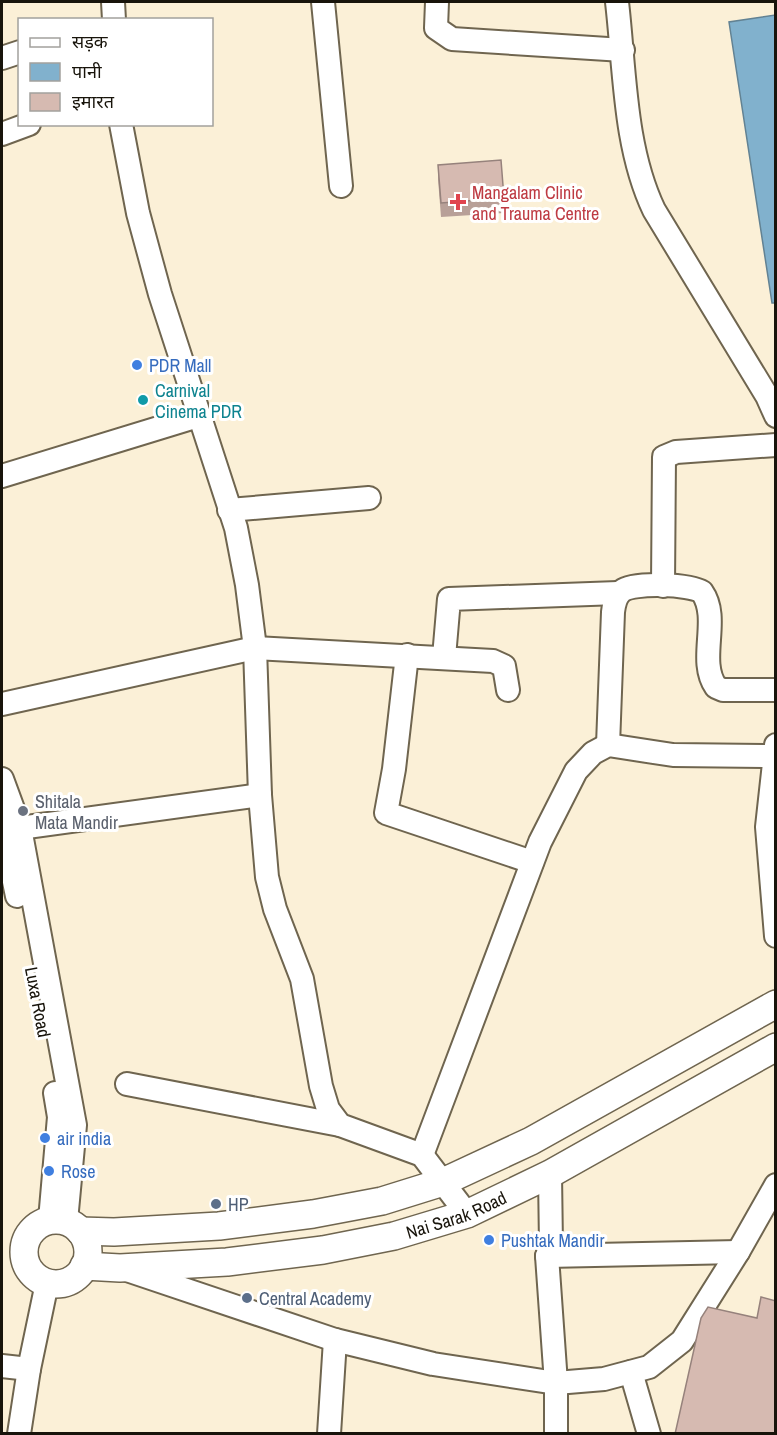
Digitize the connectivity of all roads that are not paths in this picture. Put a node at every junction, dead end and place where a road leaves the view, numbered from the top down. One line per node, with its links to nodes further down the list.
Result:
1 (113, 2): 5 (street)
2 (323, 2): 12 (street)
3 (437, 2): 6 (street)
4 (617, 2): 6 (street)
5 (114, 18)
6 (623, 50): 14 (street)
7 (18, 53): 8 (street)
8 (2, 58)
9 (24, 126): 11 (street)
10 (121, 126): 13 (street)
11 (2, 134)
12 (341, 186)
13 (198, 416): 16 (street); 18 (street)
14 (776, 416)
15 (776, 445): 19 (street)
16 (2, 476)
17 (369, 498): 18 (street)
18 (229, 510): 21 (street)
19 (663, 586): 20 (street); 25 (street)
20 (618, 593): 23 (street); 27 (street)
21 (255, 648): 22 (street); 26 (street); 30 (street)
22 (407, 655): 23 (street); 32 (street)
23 (444, 657): 24 (street)
24 (508, 690)
25 (776, 690)
26 (2, 704)
27 (608, 745): 28 (street); 32 (street)
28 (774, 751): 33 (street)
29 (2, 779): 31 (street)
30 (260, 795): 31 (street); 37 (street)
31 (8, 827): 43 (street, Luxa Road); 43 (street)
32 (532, 862): 38 (street)
33 (776, 936)
34 (776, 1004): 40 (main road, Nai Sarak Road)
35 (776, 1047): 39 (main road, Nai Sarak Road)
36 (127, 1084): 37 (street)
37 (340, 1125): 38 (street)
38 (423, 1155): 40 (street)
39 (550, 1174): 42 (main road, Nai Sarak Road); 46 (street)
40 (443, 1182): 42 (street); 43 (main road, Nai Sarak Road)
41 (774, 1192): 45 (street)
42 (467, 1214): 47 (main road, Nai Sarak Road)
43 (66, 1224): 44 (main road); 47 (main road)
44 (13, 1239): 48 (main road)
45 (738, 1252): 46 (street); 52 (street)
46 (547, 1256): 53 (street)
47 (101, 1267): 48 (main road); 49 (street)
48 (47, 1283): 51 (street)
49 (335, 1341): 53 (street); 55 (street)
50 (2, 1366): 51 (street)
51 (29, 1369): 54 (street)
52 (631, 1372): 53 (street); 57 (street)
53 (556, 1383): 56 (street)
54 (20, 1434)
55 (329, 1434)
56 (556, 1434)
57 (649, 1434)

